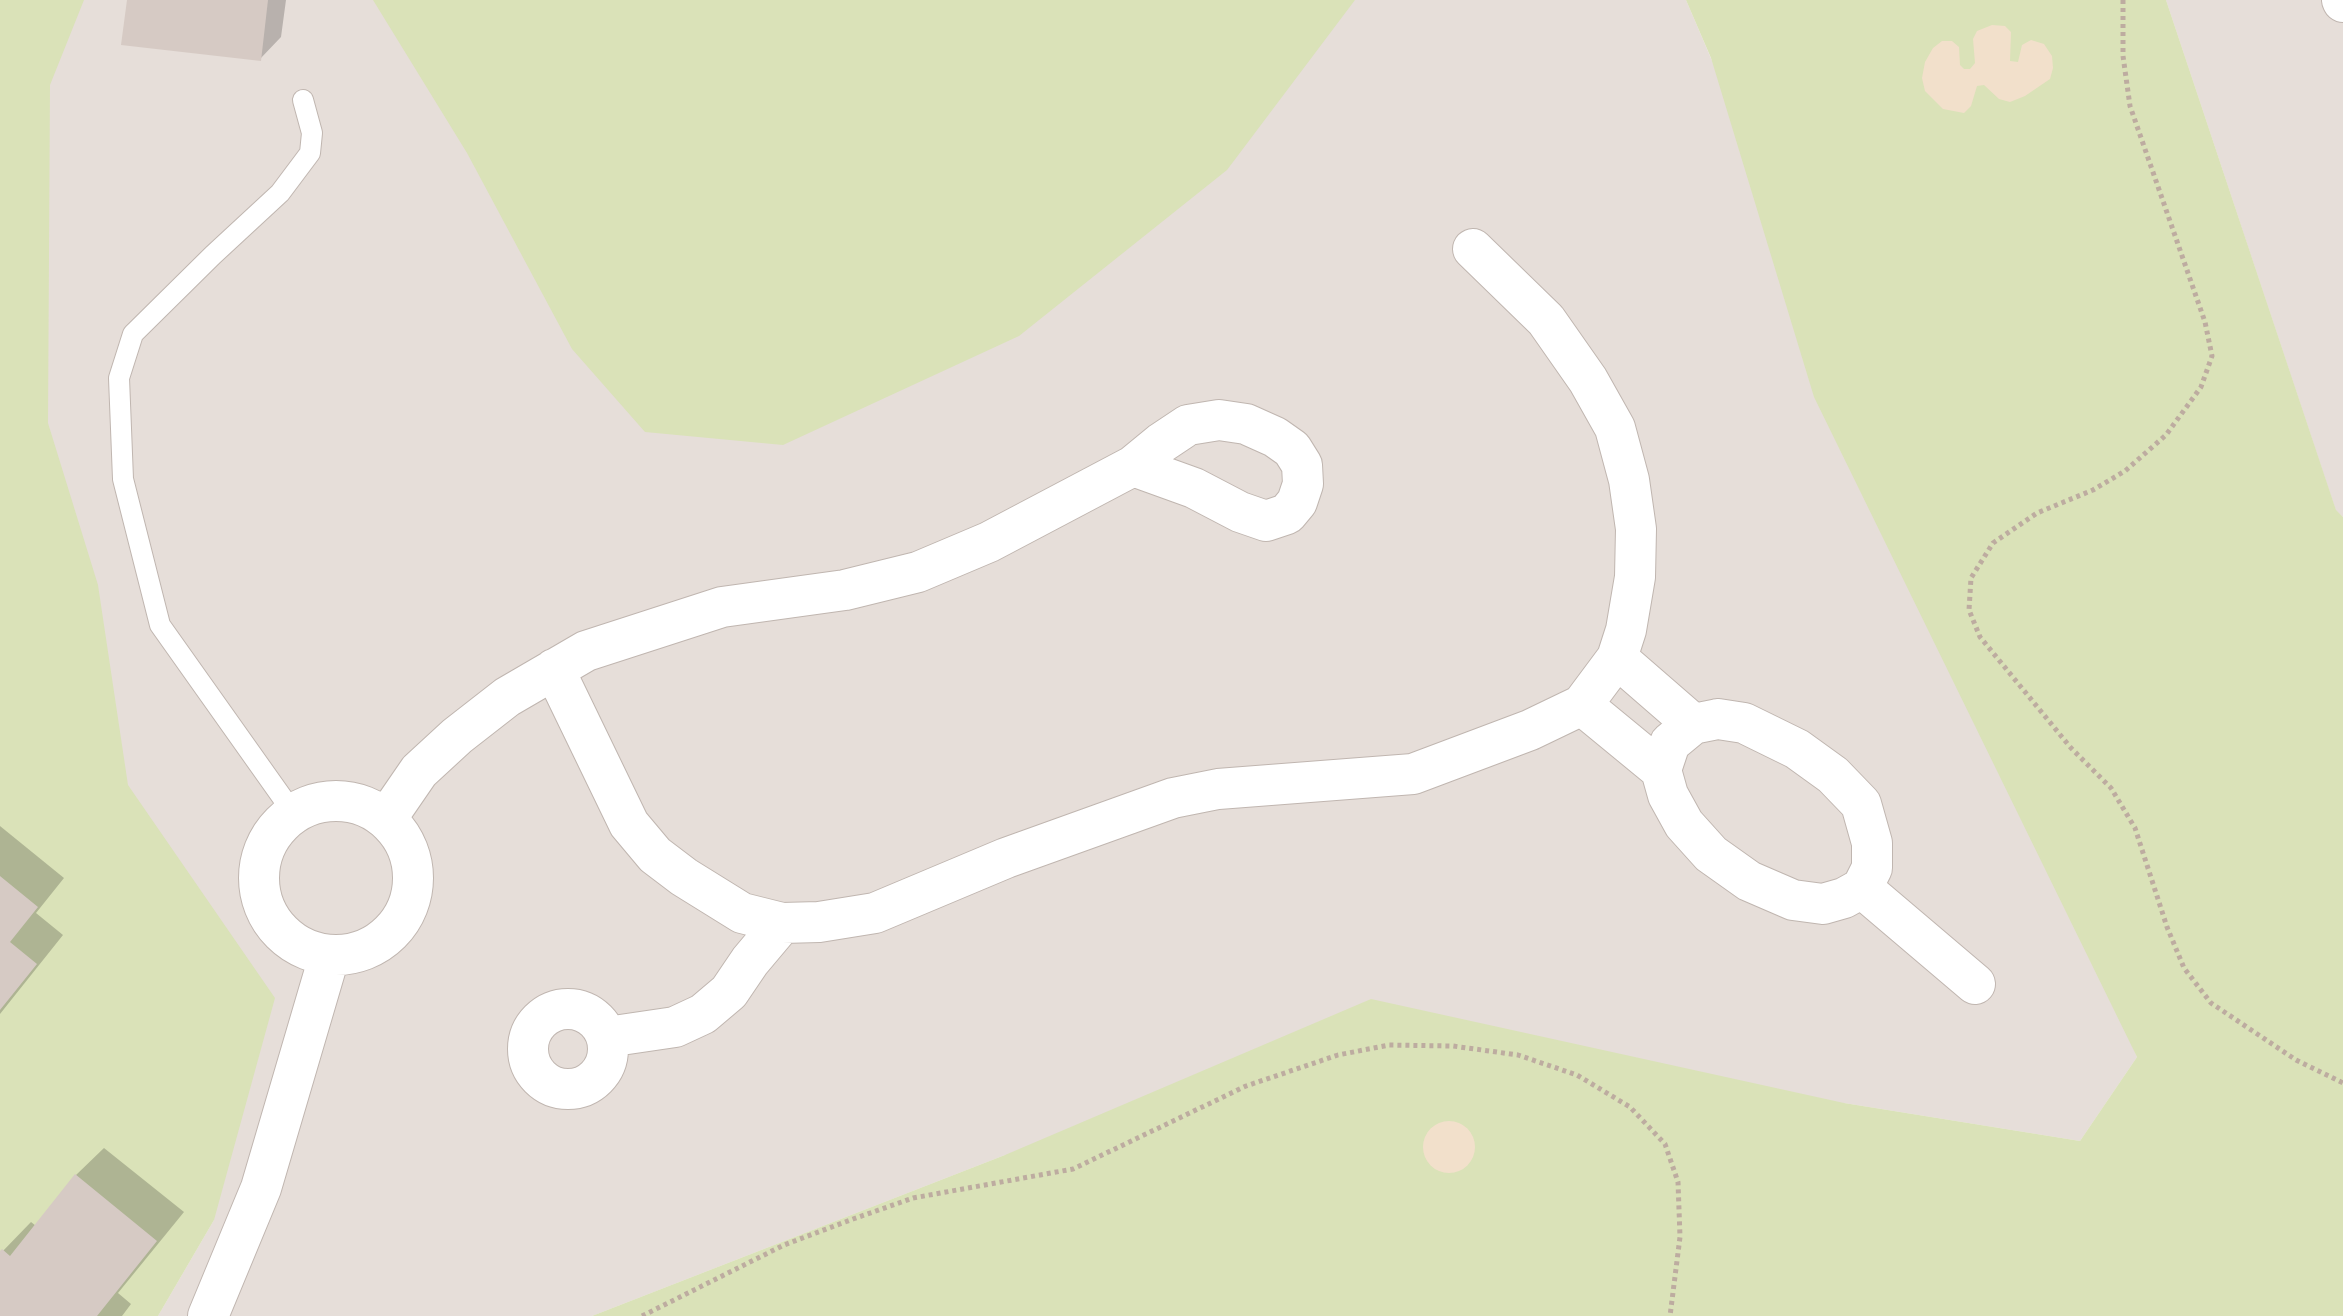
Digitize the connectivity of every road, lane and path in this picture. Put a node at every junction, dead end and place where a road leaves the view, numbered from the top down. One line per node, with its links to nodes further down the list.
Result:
1 (2123, 0): 17 (path)
2 (303, 100): 10 (lane)
3 (1473, 249): 5 (street)
4 (1133, 466): 6 (street)
5 (1617, 658): 7 (street); 8 (street)
6 (554, 669): 11 (street); 13 (street)
7 (1582, 705): 9 (street); 13 (street)
8 (1693, 724): 9 (street); 12 (street)
9 (1661, 770): 12 (street)
10 (294, 814): 11 (street); 14 (street)
11 (386, 819): 14 (street)
12 (1862, 888): 15 (street)
13 (782, 923): 16 (street)
14 (329, 957): 18 (street)
15 (1975, 984)
16 (607, 1037)
17 (2343, 1083)
18 (208, 1316)
19 (642, 1316): 20 (path)
20 (1670, 1316)

